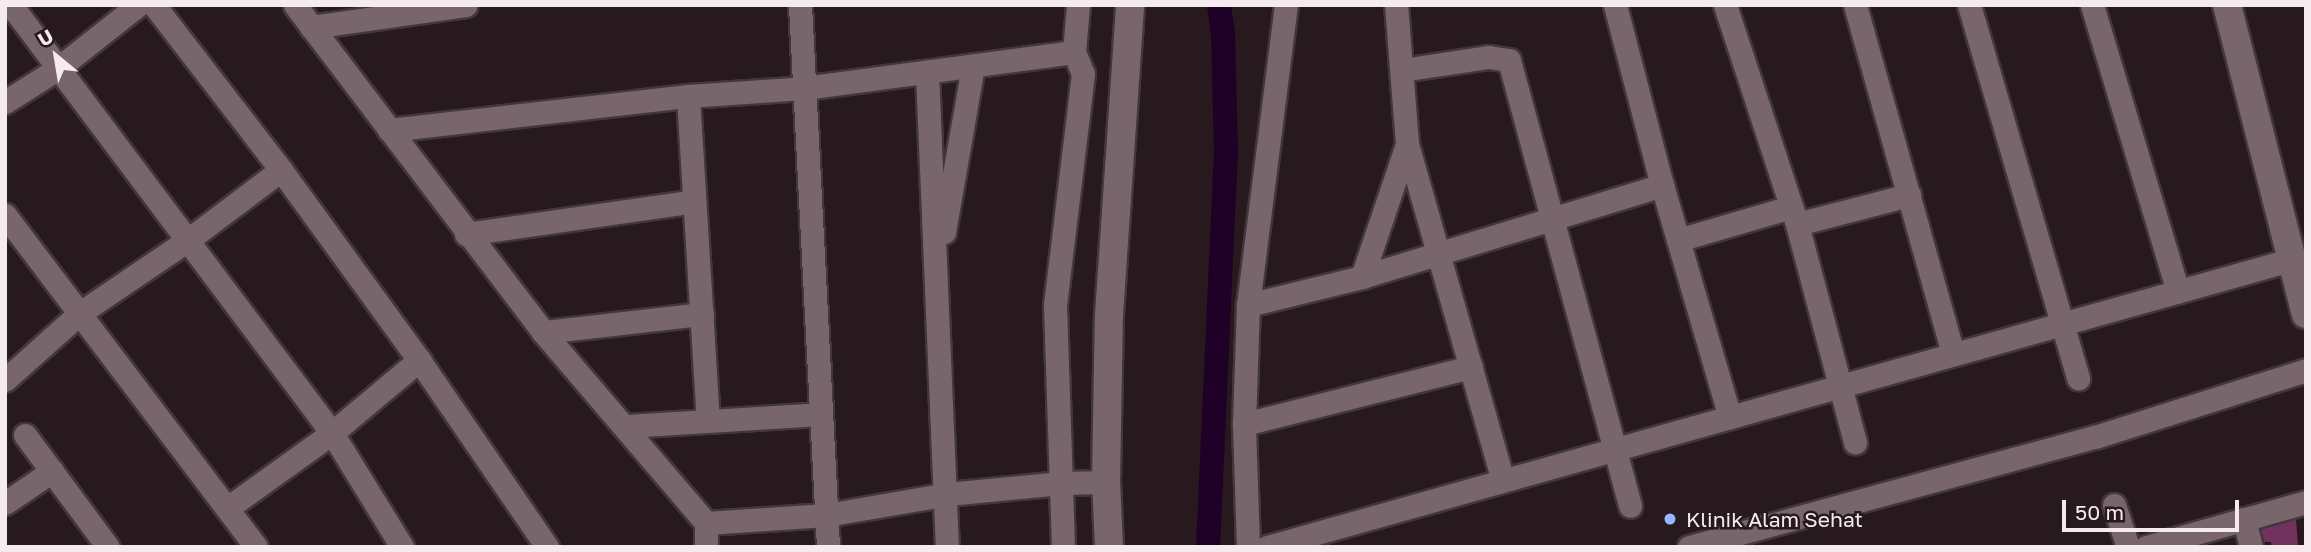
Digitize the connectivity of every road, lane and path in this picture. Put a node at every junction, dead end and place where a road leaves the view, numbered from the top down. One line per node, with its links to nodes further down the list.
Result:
1 (11, 5): 20 (street)
2 (138, 5): 20 (street)
3 (153, 5): 28 (street)
4 (295, 5): 17 (street)
5 (465, 5): 17 (street)
6 (800, 5): 23 (street)
7 (1078, 5): 18 (street)
8 (1130, 5): 67 (street)
9 (1286, 5): 43 (street)
10 (1396, 5): 21 (street)
11 (1615, 5): 29 (street)
12 (1725, 5): 33 (street)
13 (1855, 5): 30 (street)
14 (1969, 5): 47 (street)
15 (2092, 5): 42 (street)
16 (2227, 5): 39 (street)
17 (311, 27): 26 (street)
18 (1074, 52): 19 (street); 68 (street)
19 (973, 66): 22 (street); 40 (street)
20 (57, 69): 25 (street); 36 (street)
21 (1402, 70): 27 (street); 34 (street)
22 (927, 72): 23 (street); 40 (street)
23 (804, 88): 24 (street); 56 (street)
24 (688, 96): 26 (street); 31 (street)
25 (5, 102)
26 (389, 130): 35 (street)
27 (1407, 144): 38 (street); 41 (street)
28 (281, 170): 36 (street); 50 (street)
29 (1662, 186): 34 (street); 37 (street)
30 (1909, 195): 33 (street); 49 (street)
31 (694, 201): 35 (street); 45 (street)
32 (5, 215): 44 (street)
33 (1794, 216): 37 (street); 55 (street)
34 (1552, 220): 38 (street); 64 (street)
35 (466, 234): 48 (street)
36 (188, 240): 44 (street); 61 (street)
37 (1678, 240): 57 (street)
38 (1439, 254): 41 (street); 51 (street)
39 (2290, 260): 42 (street); 46 (street)
40 (937, 277): 69 (street)
41 (1362, 277): 43 (street)
42 (2178, 291): 47 (street)
43 (1248, 305): 59 (street)
44 (80, 313): 53 (street); 74 (street)
45 (702, 314): 48 (street); 58 (street)
46 (2306, 314)
47 (2061, 324): 49 (street); 54 (street)
48 (543, 332): 60 (street)
49 (1953, 354): 55 (street)
50 (419, 360): 61 (street); 81 (street)
51 (1471, 367): 59 (street); 66 (street)
52 (2306, 370): 89 (street)
53 (8, 373)
54 (2078, 378)
55 (1840, 386): 57 (street); 63 (street)
56 (821, 414): 58 (street); 75 (street)
57 (1730, 417): 64 (street)
58 (708, 419): 60 (street)
59 (1244, 424): 87 (street)
60 (626, 426): 77 (street)
61 (332, 433): 74 (street); 80 (street)
62 (25, 435): 65 (street)
63 (1855, 442)
64 (1615, 449): 66 (street); 73 (street)
65 (52, 471): 71 (street); 78 (street)
66 (1503, 480): 88 (street)
67 (1106, 482): 68 (street); 86 (street)
68 (1061, 483): 69 (street); 85 (street)
69 (947, 494): 75 (street); 84 (street)
70 (2306, 502): 76 (street)
71 (5, 503)
72 (2114, 505): 90 (street)
73 (1630, 506)
74 (229, 507): 79 (street)
75 (826, 516): 77 (street); 83 (street)
76 (2244, 519): 91 (street); 92 (street)
77 (706, 523): 82 (street)
78 (108, 547)
79 (256, 547)
80 (402, 547)
81 (547, 547)
82 (706, 547)
83 (828, 547)
84 (947, 547)
85 (1063, 547)
86 (1109, 547)
87 (1248, 547)
88 (1267, 547)
89 (1689, 547)
90 (2128, 547)
91 (2146, 547)
92 (2251, 547)

